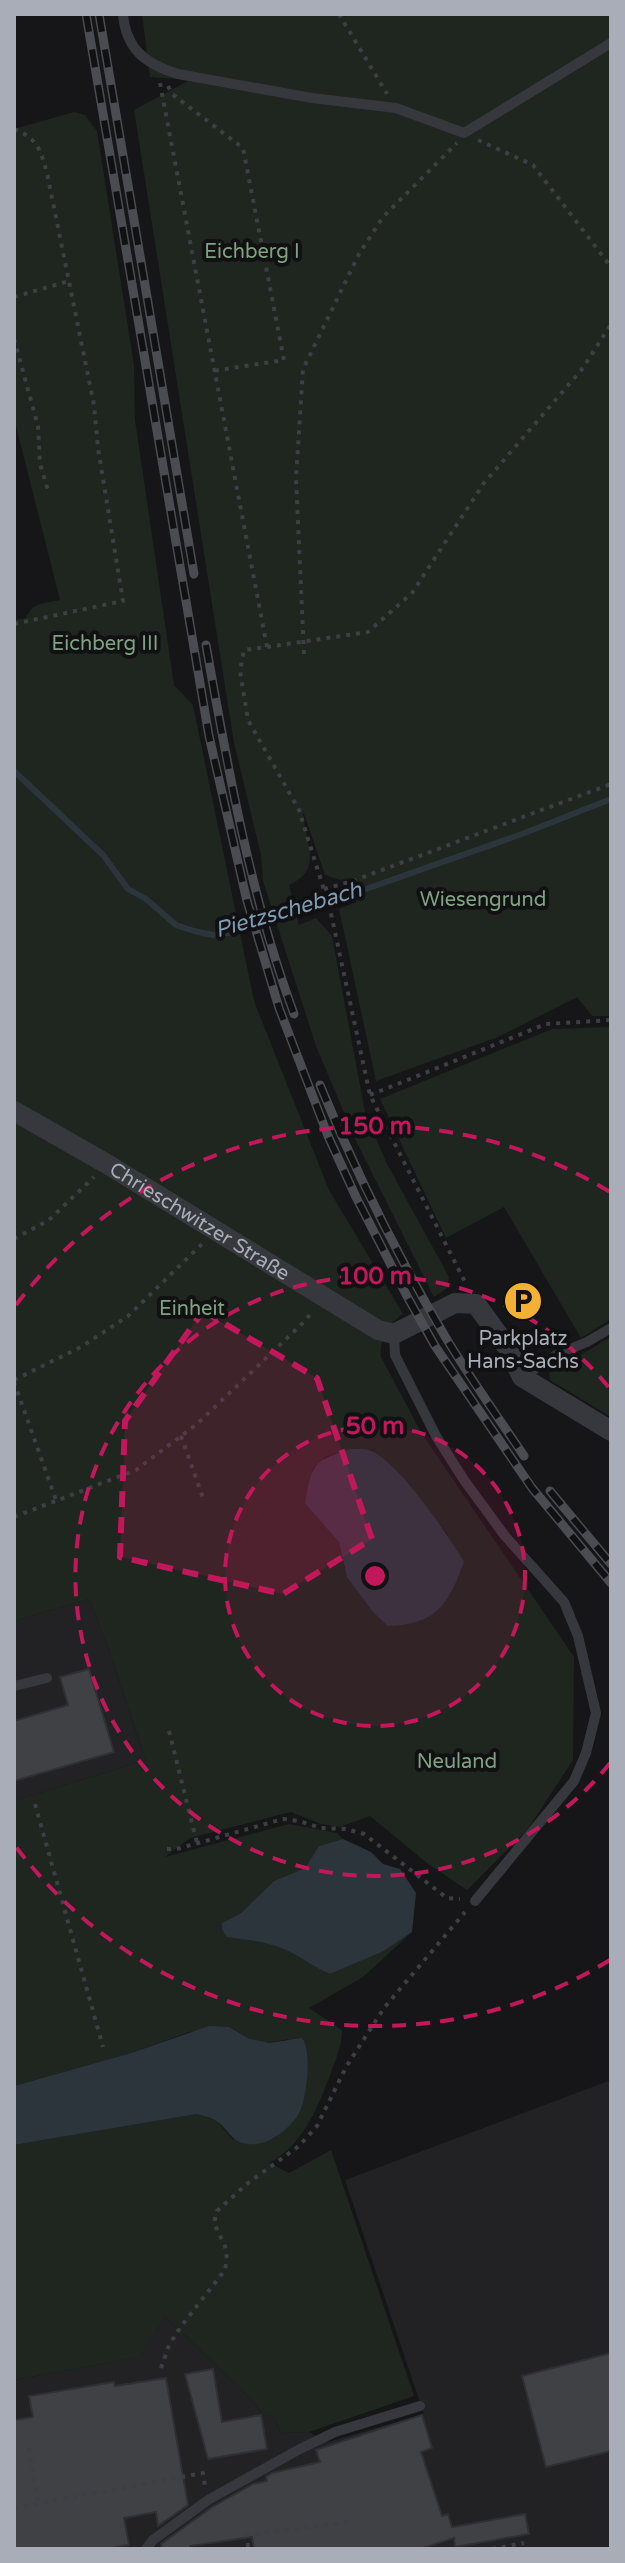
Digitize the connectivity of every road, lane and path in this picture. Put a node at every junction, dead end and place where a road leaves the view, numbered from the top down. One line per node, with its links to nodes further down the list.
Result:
1 (123, 14): 4 (lane)
2 (339, 14): 5 (path)
3 (611, 43): 7 (lane)
4 (157, 68): 5 (lane); 13 (path); 13 (path)
5 (396, 108): 7 (lane)
6 (14, 129): 9 (path)
7 (464, 133): 8 (path); 16 (path)
8 (611, 267)
9 (69, 281): 10 (path); 15 (path)
10 (14, 297)
11 (611, 324): 16 (path)
12 (14, 339): 14 (path)
13 (213, 371): 17 (path)
14 (48, 490)
15 (14, 624)
16 (304, 642): 17 (path); 18 (path)
17 (267, 647): 20 (path)
18 (304, 654)
19 (611, 784): 20 (path)
20 (324, 889): 22 (path)
21 (611, 1020): 22 (path)
22 (370, 1095): 28 (path)
23 (14, 1111): 24 (street, Chrieschwitzer Straße)
24 (107, 1164): 25 (street, Chrieschwitzer Straße); 26 (path)
25 (215, 1230): 27 (street, Chrieschwitzer Straße); 32 (path)
26 (14, 1239)
27 (322, 1296): 30 (street, Chrieschwitzer Straße); 34 (path)
28 (476, 1304): 30 (street); 31 (street)
29 (611, 1328): 31 (lane)
30 (394, 1334): 44 (lane)
31 (522, 1377): 33 (street)
32 (14, 1381): 36 (path)
33 (611, 1431)
34 (181, 1436): 35 (path); 36 (path)
35 (203, 1498)
36 (56, 1500): 37 (path)
37 (14, 1517)
38 (47, 1678): 39 (lane)
39 (14, 1686)
40 (169, 1731): 42 (path)
41 (35, 1804): 45 (path)
42 (197, 1843): 43 (path); 44 (path)
43 (167, 1849)
44 (475, 1901): 46 (path)
45 (103, 2047)
46 (161, 2368)
47 (420, 2406): 49 (lane)
48 (29, 2448): 50 (path)
49 (208, 2500): 50 (path); 55 (lane)
50 (38, 2503): 51 (path)
51 (14, 2508)
52 (351, 2522): 54 (path)
53 (524, 2543): 57 (path)
54 (248, 2548): 56 (path)
55 (146, 2549)
56 (239, 2549)
57 (492, 2549)

